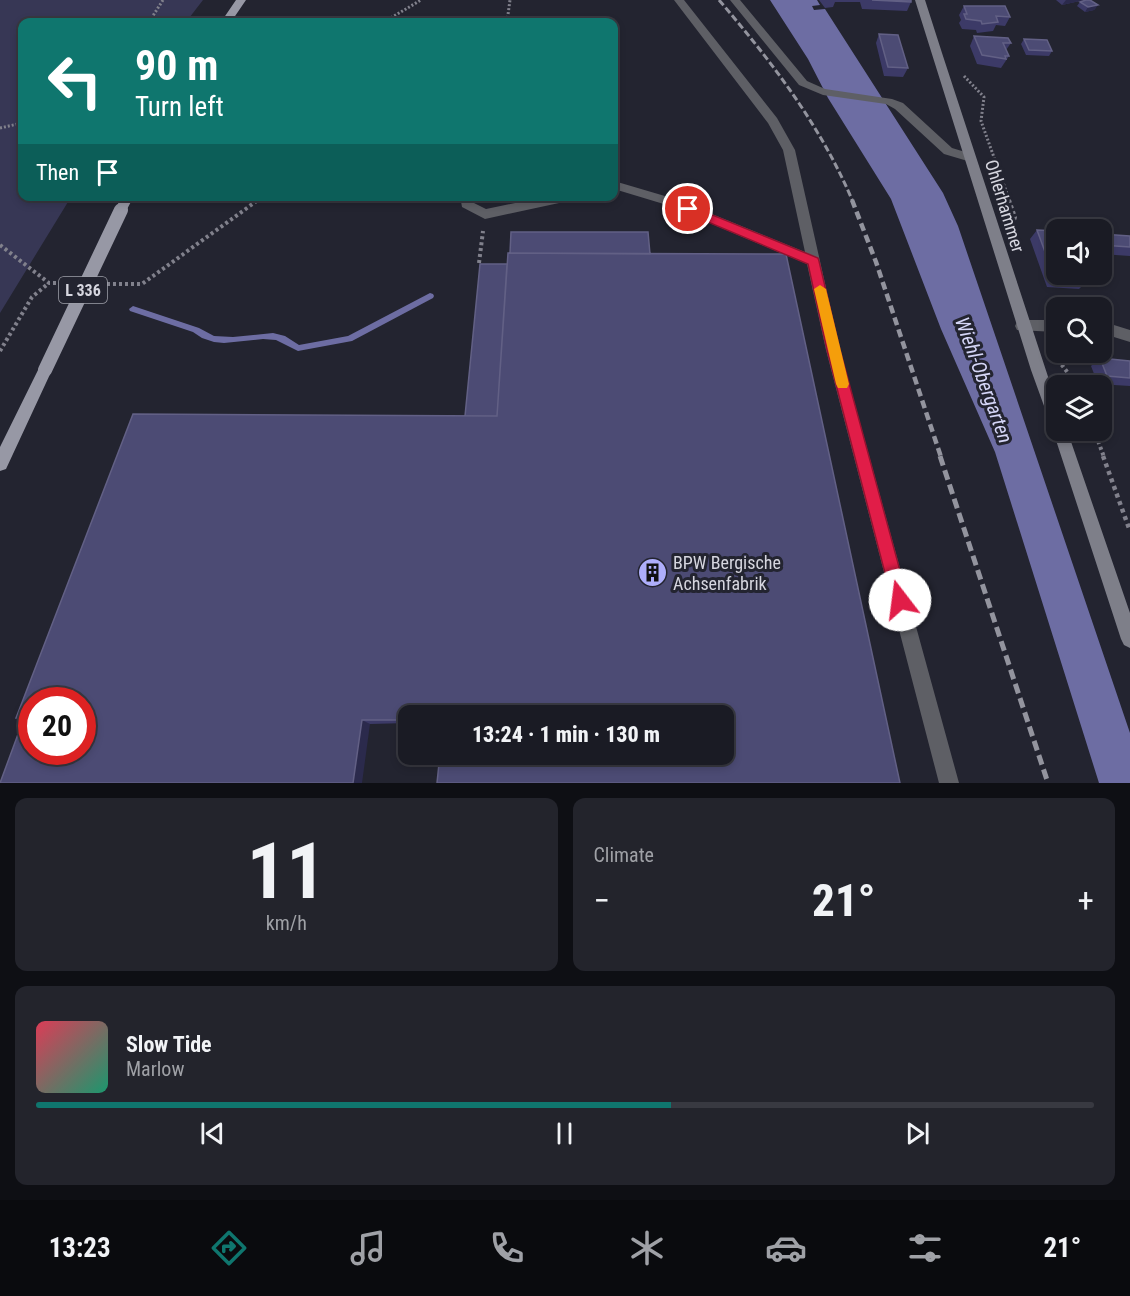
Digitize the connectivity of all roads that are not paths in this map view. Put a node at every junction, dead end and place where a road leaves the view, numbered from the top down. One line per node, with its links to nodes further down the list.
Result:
1 (241, 0): 5 (main road)
2 (680, 0): 11 (lane)
3 (735, 0): 6 (lane)
4 (920, 0): 6 (street, Ohlerhammer)
5 (229, 18)
6 (971, 158): 12 (street, Ohlerhammer)
7 (618, 189): 11 (lane)
8 (126, 201): 18 (main road, L 336, bridge)
9 (466, 201): 10 (lane)
10 (549, 201)
11 (813, 261): 20 (lane)
12 (1022, 326): 13 (lane); 16 (street, Ohlerhammer)
13 (1046, 326)
14 (1112, 330): 15 (lane)
15 (1130, 336)
16 (1046, 394)
17 (1063, 441): 19 (street)
18 (0, 464)
19 (1130, 639)
20 (949, 783)

